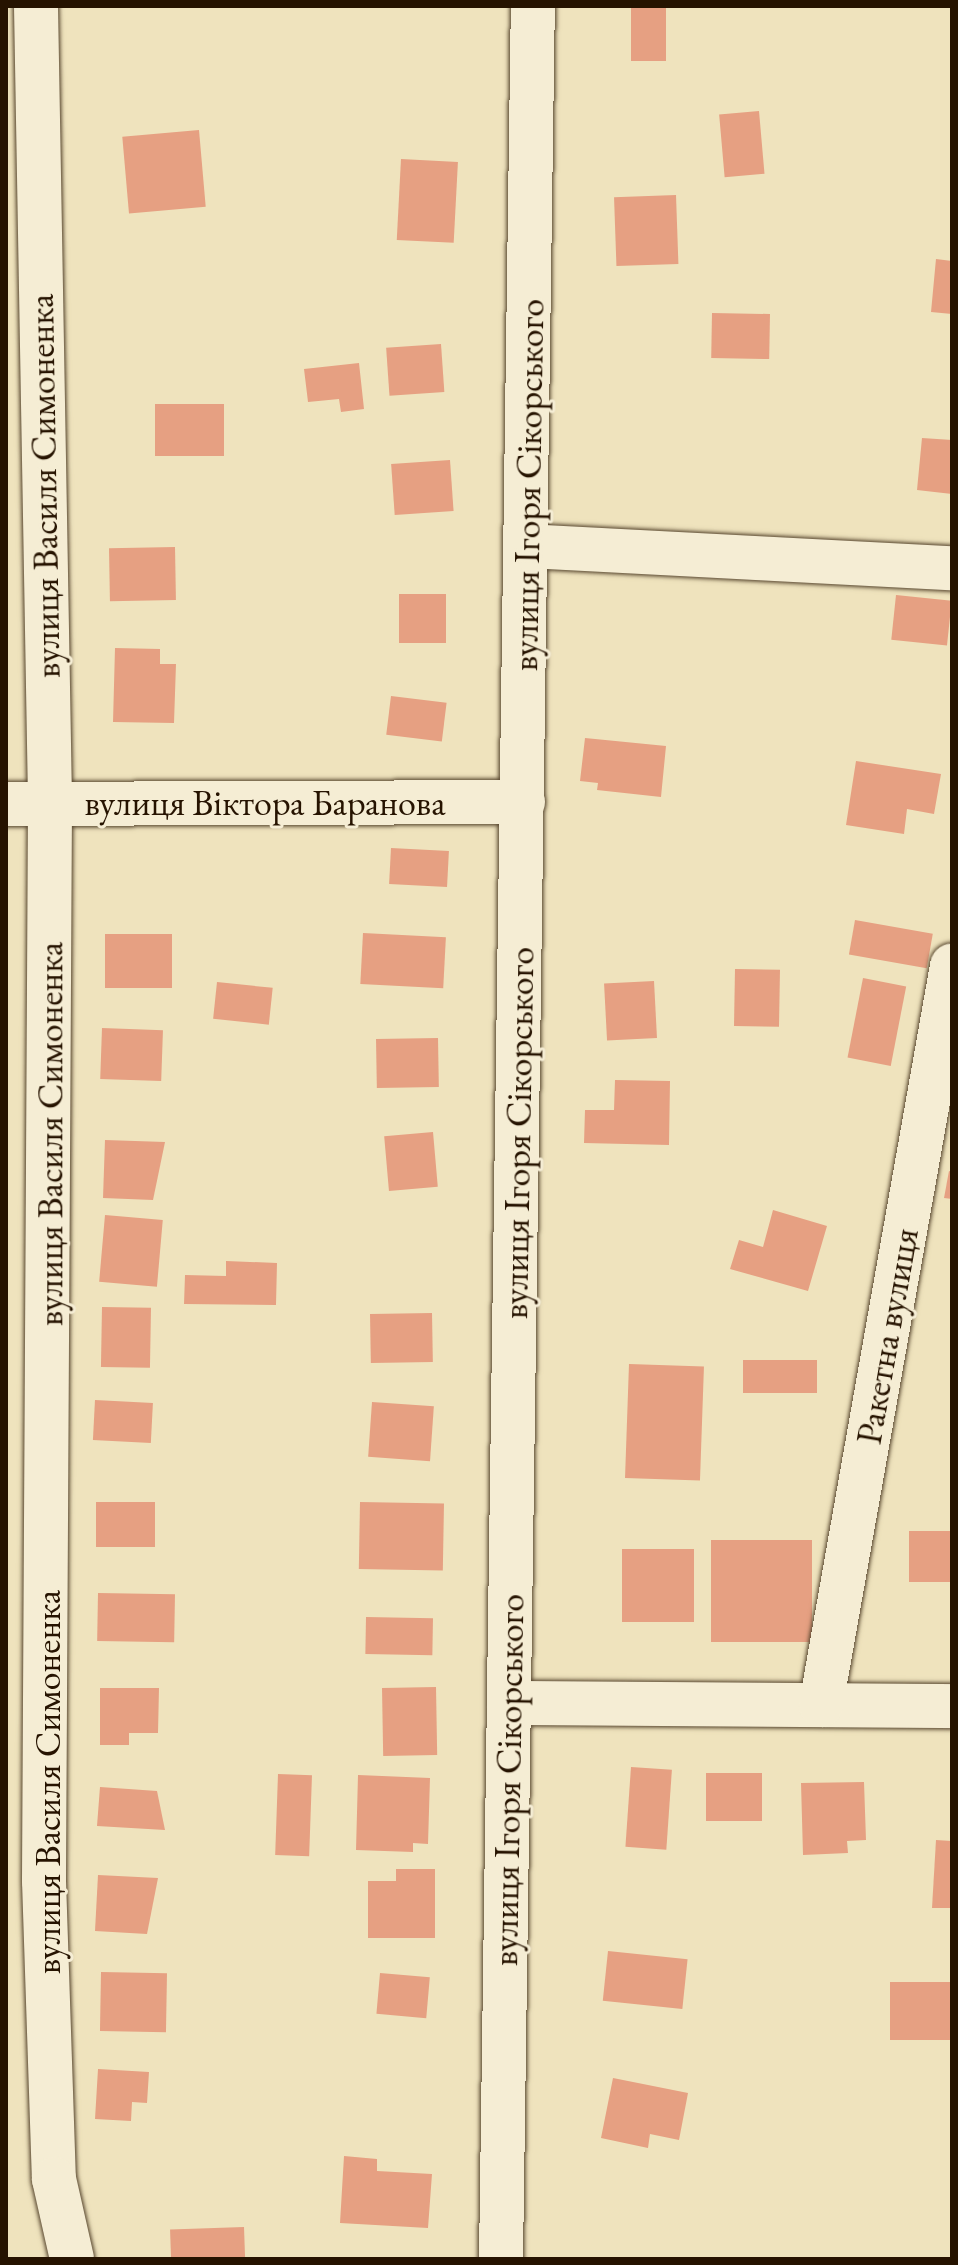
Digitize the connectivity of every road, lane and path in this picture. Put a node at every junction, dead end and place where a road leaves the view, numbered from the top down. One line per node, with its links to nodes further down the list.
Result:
1 (36, 6): 7 (street, вулиця Василя Симоненка)
2 (533, 6): 3 (street, вулиця Ігоря Сікорського)
3 (527, 546): 4 (street); 5 (street, вулиця Ігоря Сікорського)
4 (952, 568)
5 (523, 802): 7 (street, вулиця Віктора Баранова); 9 (street, вулиця Ігоря Сікорського)
6 (6, 804): 7 (street, вулиця Віктора Баранова)
7 (50, 804): 12 (street, вулиця Василя Симоненка)
8 (952, 966): 10 (street, Ракетна вулиця)
9 (509, 1703): 10 (street); 13 (street, вулиця Ігоря Сікорського)
10 (821, 1705): 11 (street)
11 (952, 1706)
12 (72, 2259)
13 (501, 2259)

